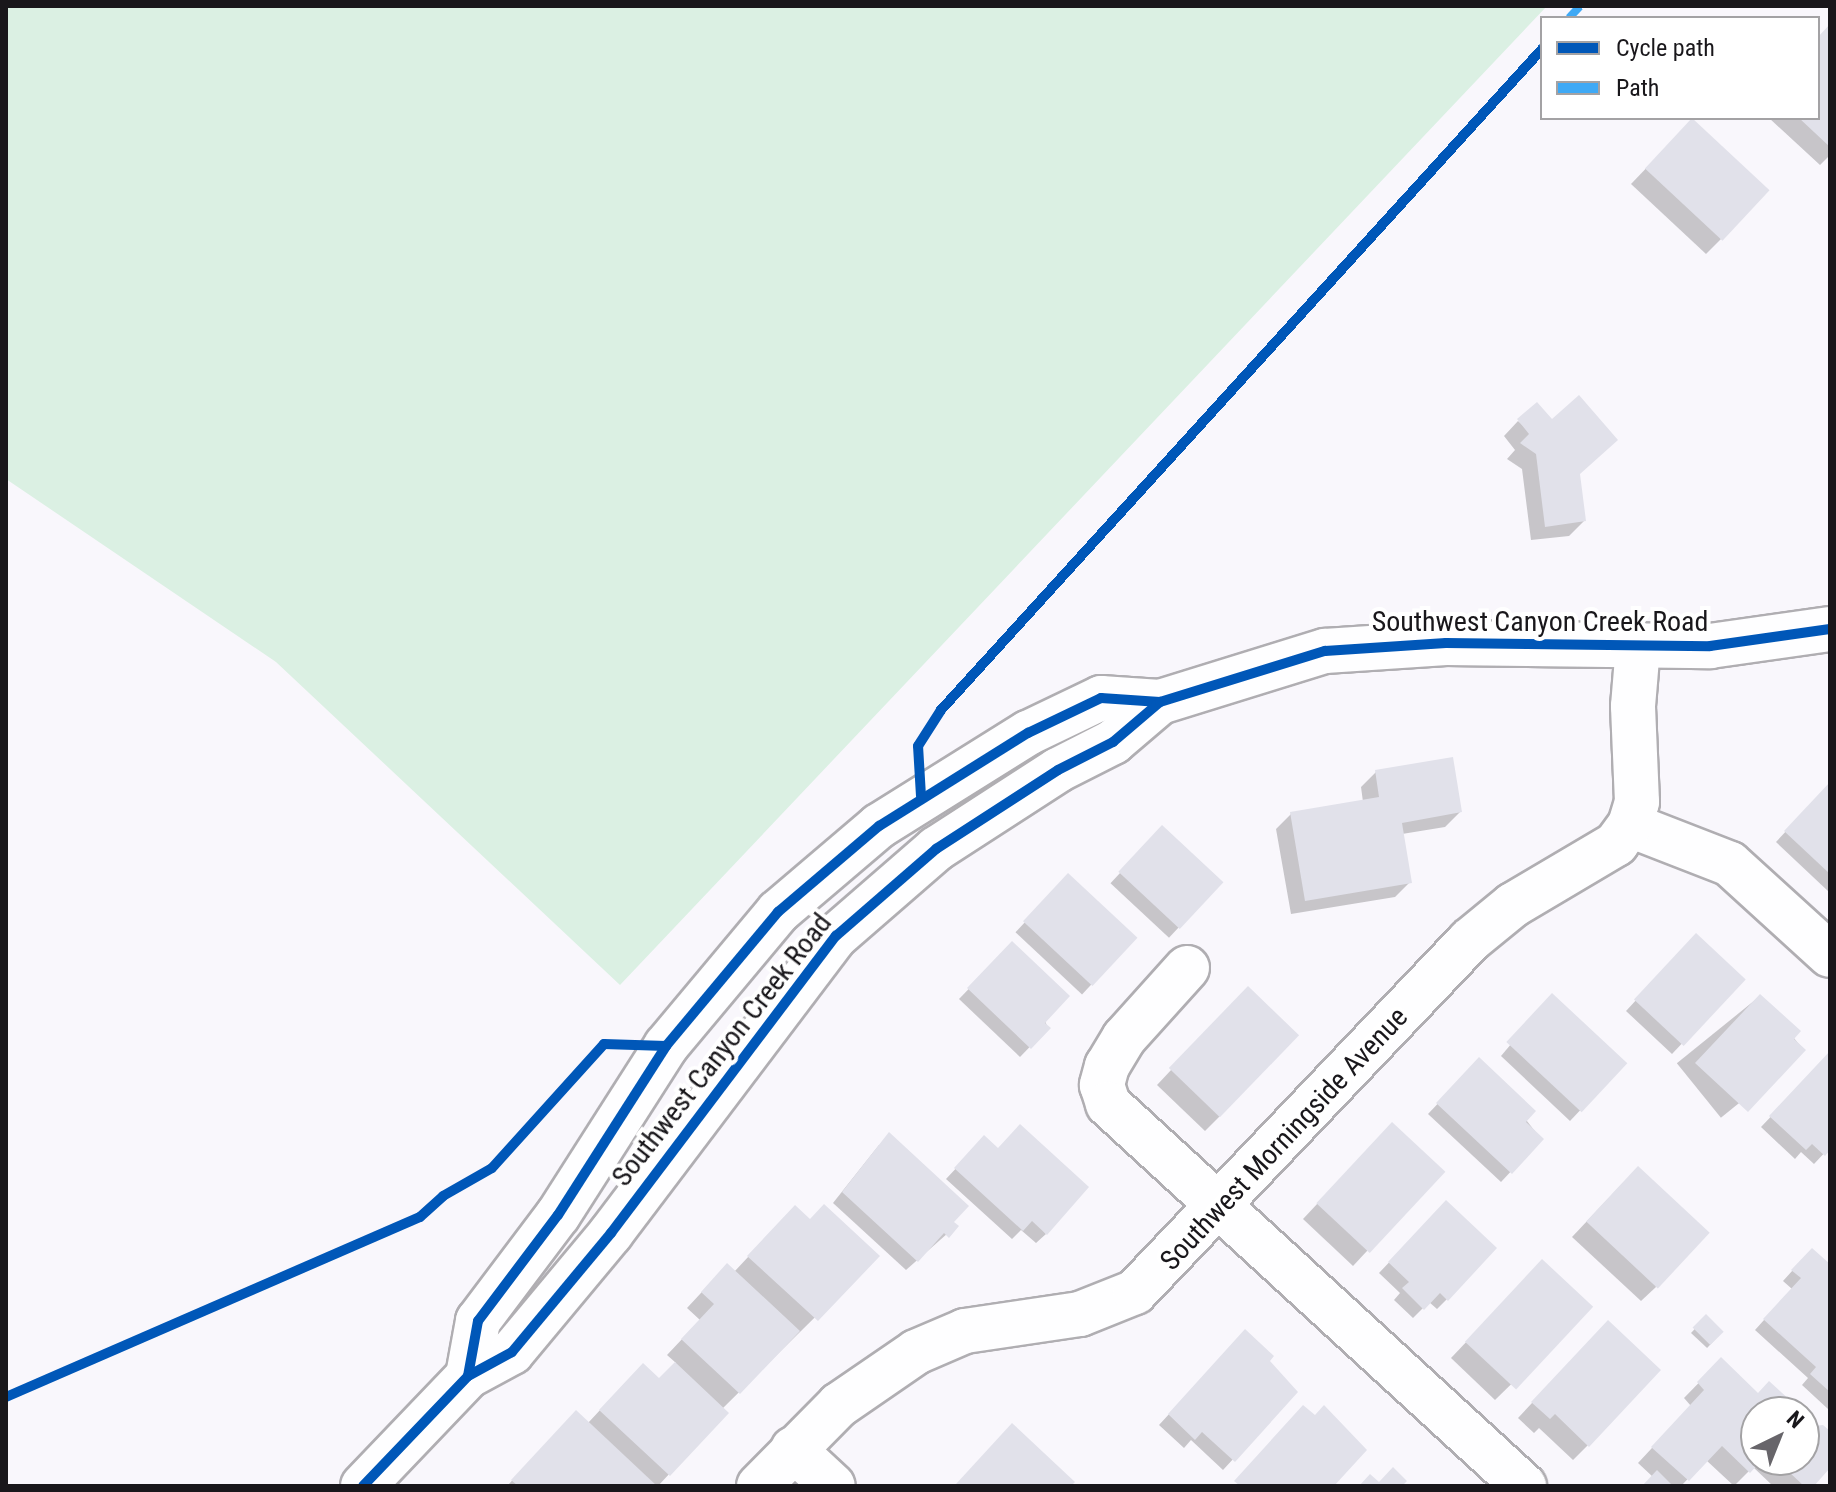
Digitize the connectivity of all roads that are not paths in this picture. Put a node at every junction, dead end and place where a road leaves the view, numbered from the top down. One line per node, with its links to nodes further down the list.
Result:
1 (1830, 629): 2 (main road, Southwest Canyon Creek Road)
2 (1638, 647): 3 (main road, Southwest Canyon Creek Road); 4 (main road)
3 (1160, 702): 8 (main road, Southwest Canyon Creek Road); 8 (main road, Southwest Canyon Creek Road)
4 (1630, 825): 5 (main road); 7 (main road, Southwest Morningside Avenue)
5 (1830, 955)
6 (1187, 968): 7 (main road)
7 (1219, 1208): 9 (main road, Southwest Morningside Avenue); 13 (main road)
8 (468, 1376): 10 (main road, Southwest Canyon Creek Road)
9 (793, 1449): 11 (main road, Southwest Morningside Avenue); 12 (main road)
10 (363, 1486)
11 (759, 1486)
12 (833, 1486)
13 (1524, 1486)

